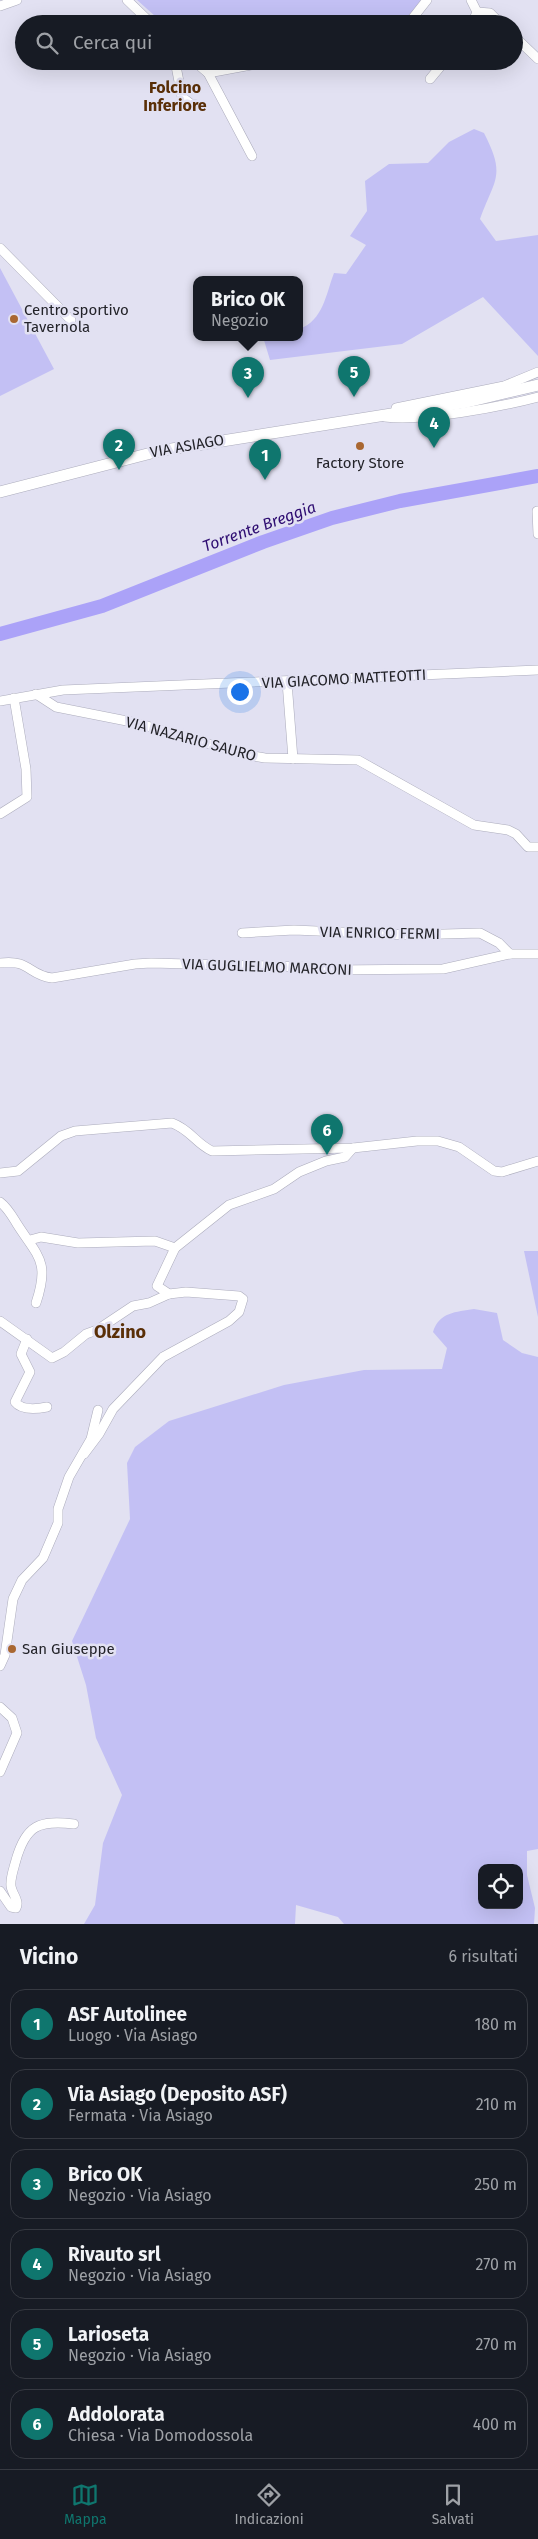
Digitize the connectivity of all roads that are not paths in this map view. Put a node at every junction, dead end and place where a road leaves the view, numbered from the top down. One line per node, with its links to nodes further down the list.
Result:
1 (17, 0): 5 (street)
2 (127, 0): 7 (street)
3 (427, 0): 8 (street)
4 (471, 0): 6 (street)
5 (0, 6)
6 (477, 12): 9 (street); 10 (street)
7 (143, 15)
8 (415, 15)
9 (476, 15)
10 (492, 15)
11 (523, 45): 12 (street)
12 (538, 59)
13 (177, 70): 19 (street)
14 (204, 70): 17 (street)
15 (224, 70): 17 (street)
16 (438, 70): 18 (street)
17 (208, 73): 20 (street)
18 (430, 79)
19 (203, 106)
20 (252, 156)
21 (0, 248): 22 (street)
22 (71, 320)
23 (538, 372): 26 (street, VIA ASIAGO)
24 (538, 385): 26 (main road)
25 (538, 398): 26 (street, VIA ASIAGO)
26 (377, 416): 27 (main road, VIA ASIAGO)
27 (0, 492)
28 (537, 511): 29 (street)
29 (538, 534)
30 (538, 670): 31 (street, VIA GIACOMO MATTEOTTI)
31 (287, 682): 32 (street, VIA GIACOMO MATTEOTTI); 35 (street)
32 (36, 694): 33 (street, VIA GIACOMO MATTEOTTI); 35 (street, VIA NAZARIO SAURO)
33 (14, 698): 34 (street, VIA GIACOMO MATTEOTTI); 36 (street)
34 (0, 701)
35 (293, 759): 37 (street, VIA NAZARIO SAURO)
36 (0, 814)
37 (538, 847)
38 (242, 933): 39 (street, VIA ENRICO FERMI)
39 (510, 954): 40 (street, VIA GUGLIELMO MARCONI); 41 (street, VIA GUGLIELMO MARCONI)
40 (538, 954)
41 (0, 963)
42 (353, 1148): 43 (street); 44 (street); 47 (street)
43 (538, 1161)
44 (0, 1173)
45 (0, 1202): 46 (street)
46 (30, 1240): 47 (street); 49 (street)
47 (175, 1248): 48 (street)
48 (169, 1294): 51 (street); 54 (street)
49 (36, 1303)
50 (0, 1321): 51 (street)
51 (27, 1340): 52 (street)
52 (47, 1407)
53 (98, 1410): 54 (street)
54 (84, 1454): 55 (street)
55 (3, 1643): 56 (street)
56 (0, 1666)
57 (0, 1707): 58 (street)
58 (0, 1772)
59 (74, 1824): 60 (street)
60 (0, 1891)

